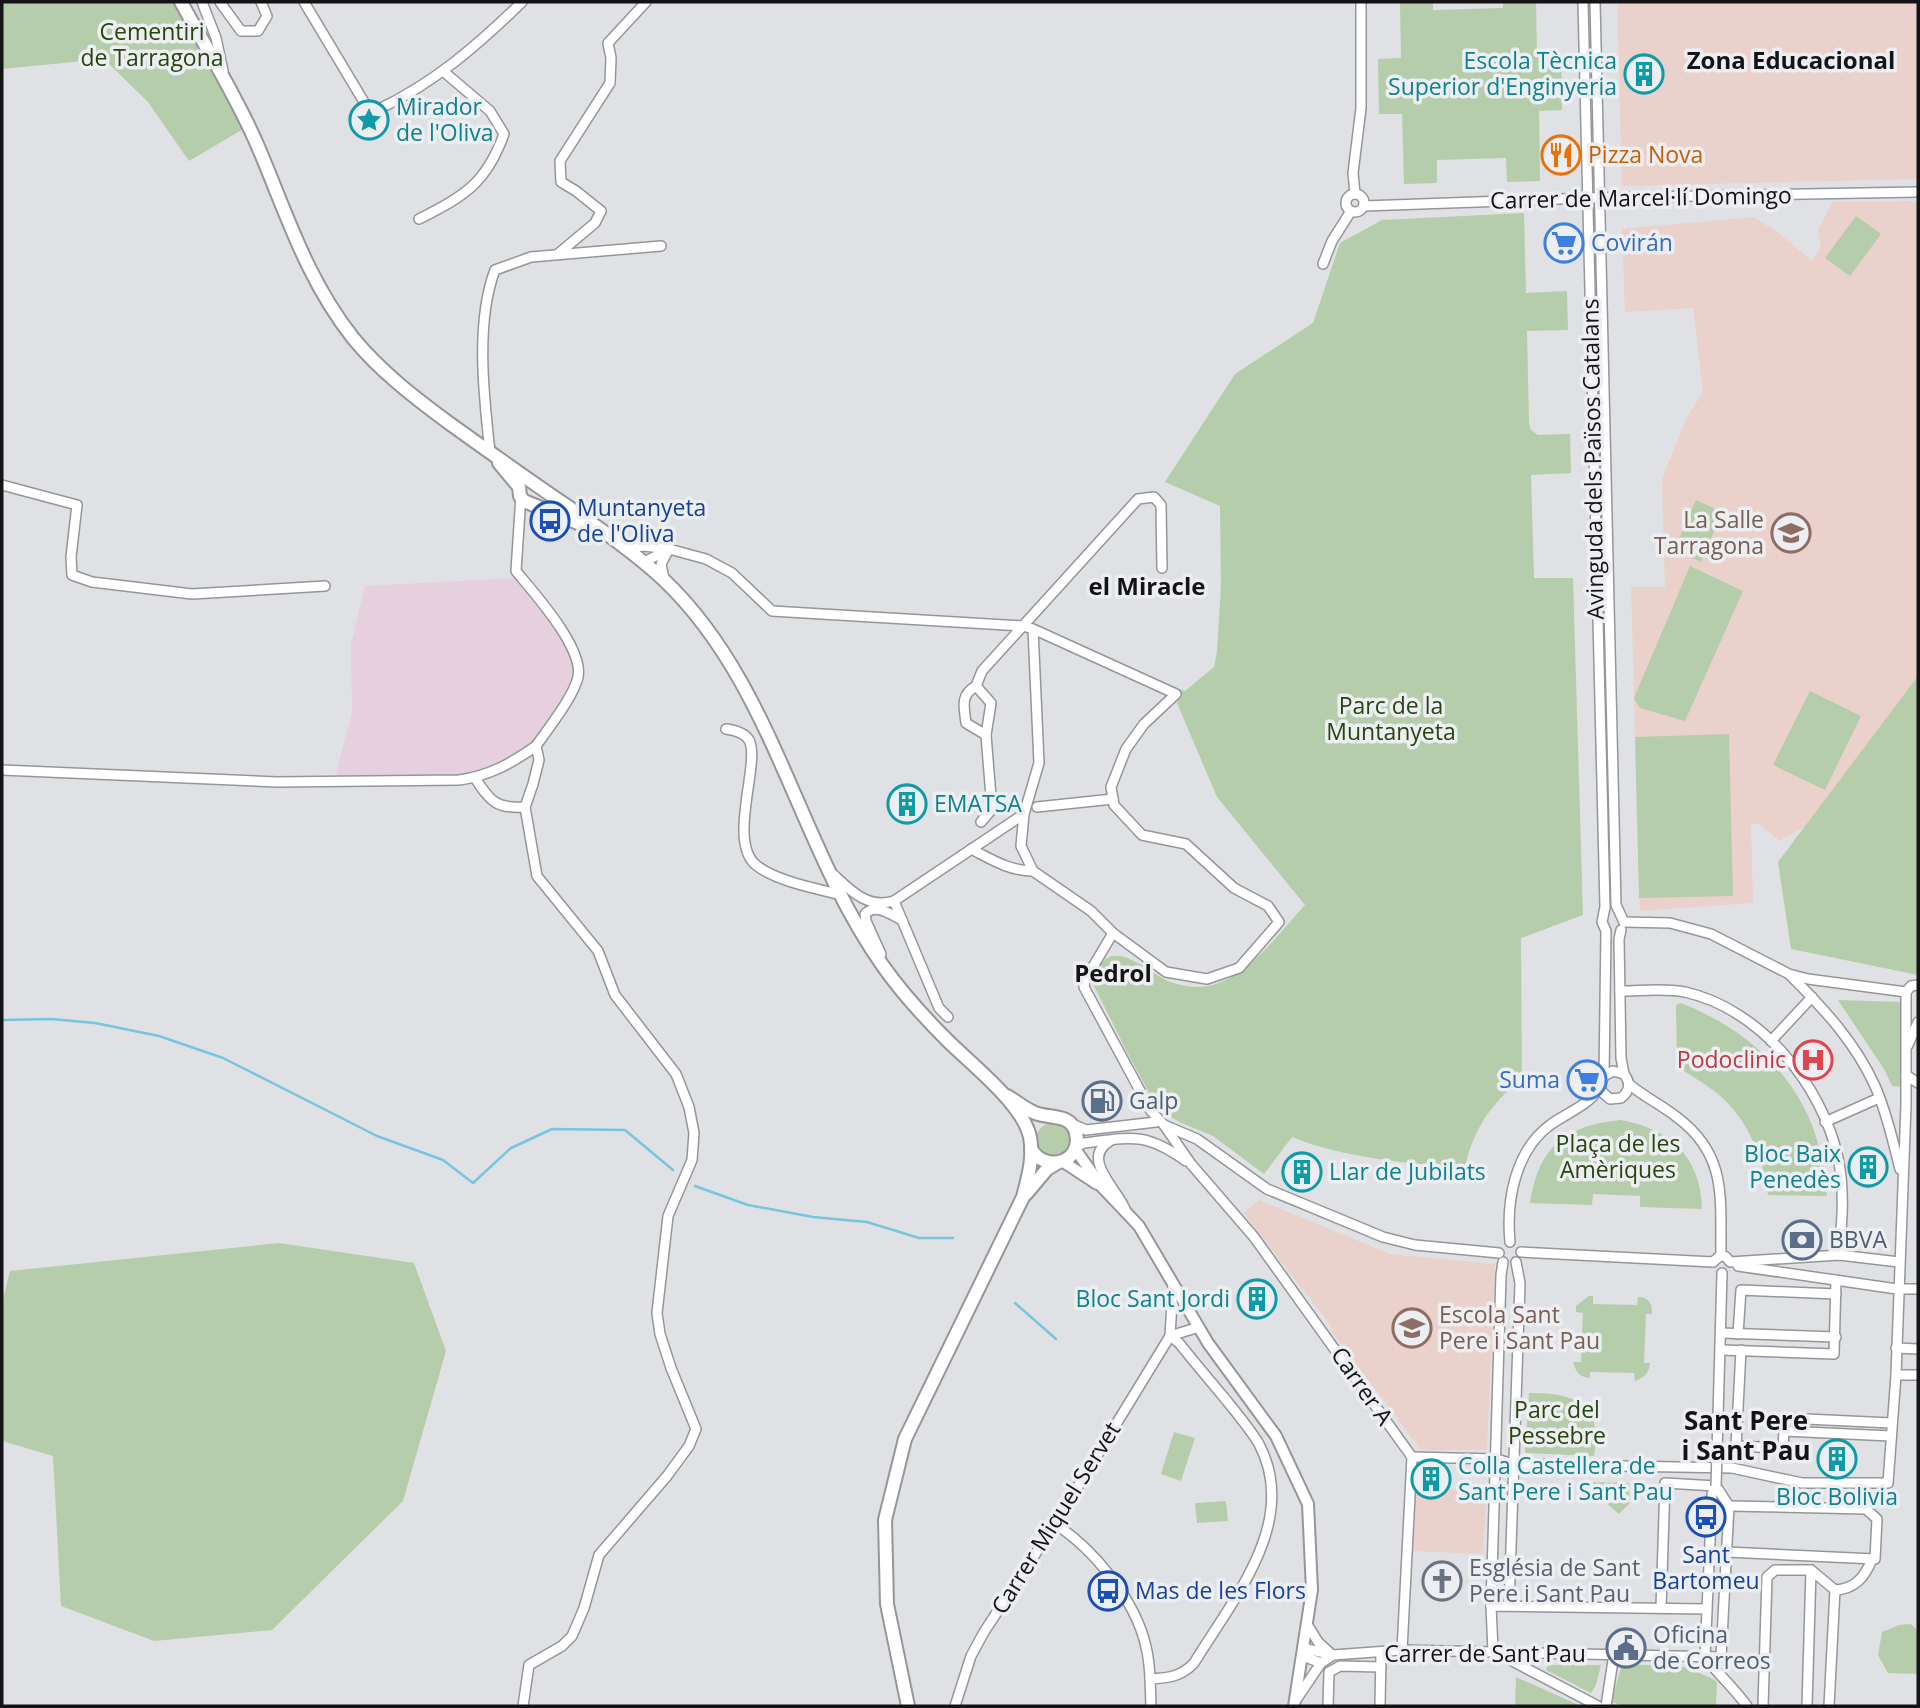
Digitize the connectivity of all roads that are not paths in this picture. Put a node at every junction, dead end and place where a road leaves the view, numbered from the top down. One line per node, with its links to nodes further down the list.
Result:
1 (181, 2): 12 (main road)
2 (202, 2): 12 (street)
3 (220, 2): 4 (street)
4 (261, 2)
5 (304, 2): 11 (street)
6 (522, 2): 11 (street)
7 (646, 2): 21 (street)
8 (1361, 2): 14 (street)
9 (1583, 2): 15 (street, Avinguda dels Països Catalans)
10 (1595, 2): 16 (street, Avinguda dels Països Catalans)
11 (443, 71): 19 (street)
12 (225, 83): 23 (main road)
13 (1918, 192): 16 (street, Carrer de Marcel·lí Domingo)
14 (1355, 194): 17 (street); 18 (street)
15 (1587, 198): 16 (street, Carrer de Marcel·lí Domingo); 17 (street, Carrer de Marcel·lí Domingo); 55 (street, Avinguda dels Països Catalans)
16 (1599, 198): 57 (street, Avinguda dels Països Catalans)
17 (1364, 206): 18 (street)
18 (1351, 211): 22 (street)
19 (419, 219)
20 (661, 246): 21 (street)
21 (558, 254): 23 (street)
22 (1323, 264)
23 (490, 452): 24 (main road); 26 (main road)
24 (533, 483): 26 (street); 27 (main road)
25 (2, 485): 34 (street)
26 (522, 502): 27 (main road); 40 (street)
27 (608, 536): 29 (main road)
28 (651, 547): 29 (street); 30 (street); 31 (street)
29 (625, 548): 31 (main road)
30 (669, 549): 31 (street); 33 (street); 35 (street)
31 (644, 562): 33 (main road)
32 (1162, 568): 35 (street)
33 (664, 579): 49 (main road)
34 (326, 586)
35 (1023, 626): 36 (street); 37 (street)
36 (1033, 629): 43 (street); 46 (street)
37 (976, 686): 39 (street); 39 (street)
38 (726, 729): 51 (street)
39 (986, 735): 47 (street)
40 (536, 746): 42 (street); 44 (street)
41 (2, 770): 42 (street)
42 (475, 778): 44 (street)
43 (1113, 799): 45 (street); 59 (street)
44 (525, 807): 151 (street)
45 (1037, 807)
46 (1024, 814): 48 (street); 50 (street)
47 (981, 822)
48 (971, 849): 50 (street); 53 (street)
49 (831, 871): 51 (main road); 52 (street)
50 (1033, 871): 59 (street)
51 (842, 895): 61 (main road)
52 (860, 898): 53 (street); 54 (street)
53 (894, 901): 56 (street)
54 (865, 914): 56 (street); 61 (street)
55 (1605, 916): 57 (street); 58 (street, Avinguda dels Països Catalans)
56 (902, 920): 68 (street)
57 (1622, 922): 58 (street); 60 (street); 63 (street, Avinguda dels Països Catalans)
58 (1606, 931): 74 (street)
59 (1113, 933): 83 (street)
60 (1789, 974): 64 (street); 65 (street)
61 (895, 984): 78 (main road)
62 (1918, 985): 64 (street)
63 (1620, 991): 70 (street); 72 (street, Avinguda dels Països Catalans)
64 (1906, 992): 66 (street)
65 (1812, 997): 70 (street); 79 (street)
66 (1906, 1004): 67 (street); 71 (street)
67 (1918, 1009)
68 (948, 1017)
69 (1918, 1022): 71 (street)
70 (1771, 1041): 81 (street)
71 (1906, 1050): 73 (street)
72 (1624, 1074): 74 (street); 76 (street)
73 (1906, 1075): 75 (street); 92 (street)
74 (1604, 1076): 77 (street)
75 (1918, 1083)
76 (1629, 1084): 77 (street); 100 (street)
77 (1600, 1086): 96 (street)
78 (1002, 1092): 80 (main road); 87 (main road)
79 (1879, 1098): 81 (street); 92 (street)
80 (1051, 1116): 82 (main road); 87 (main road)
81 (1825, 1122): 98 (street)
82 (1071, 1124): 83 (street); 89 (main road)
83 (1158, 1126): 85 (street); 85 (street); 86 (street, Carrer A); 88 (street)
84 (1113, 1139): 85 (street); 89 (street); 95 (street)
85 (1158, 1141): 86 (street); 91 (street, Carrer A)
86 (1175, 1142): 88 (street); 91 (street, Carrer A)
87 (1030, 1143): 90 (main road); 94 (main road)
88 (1199, 1144): 91 (street); 99 (street)
89 (1075, 1148): 90 (main road); 93 (street)
90 (1059, 1162): 93 (street); 94 (main road)
91 (1191, 1164): 125 (street, Carrer A)
92 (1902, 1178): 102 (street)
93 (1102, 1188): 95 (street)
94 (1023, 1197): 152 (main road)
95 (1126, 1210): 106 (street)
96 (1510, 1242): 97 (street); 99 (street)
97 (1521, 1252): 100 (street); 101 (street)
98 (1839, 1255): 102 (street); 103 (street)
99 (1501, 1257): 101 (street); 107 (street)
100 (1717, 1259): 103 (street); 103 (street)
101 (1516, 1262): 105 (street)
102 (1899, 1262): 108 (street)
103 (1727, 1267): 104 (street); 112 (street)
104 (1836, 1280): 108 (street); 110 (street)
105 (1520, 1283): 107 (street); 127 (street)
106 (1174, 1285): 111 (street); 114 (street, Carrer Miquel Servet)
107 (1500, 1285): 126 (street)
108 (1897, 1289): 109 (street); 116 (street)
109 (1918, 1289)
110 (1836, 1294): 113 (street); 115 (street)
111 (1199, 1327): 114 (street); 139 (street)
112 (1721, 1333): 113 (street); 118 (street)
113 (1738, 1334): 115 (street)
114 (1170, 1336): 130 (street, Carrer Miquel Servet); 149 (street)
115 (1836, 1337): 119 (street)
116 (1896, 1348): 117 (street); 120 (street)
117 (1918, 1349)
118 (1721, 1350): 119 (street); 128 (street, bridge)
119 (1741, 1350): 123 (street)
120 (1896, 1375): 121 (street); 122 (street)
121 (1918, 1375)
122 (1891, 1423): 123 (street); 124 (street)
123 (1784, 1431): 124 (street)
124 (1891, 1436): 127 (street)
125 (1412, 1457): 126 (street); 141 (street)
126 (1496, 1459): 127 (street); 135 (street)
127 (1514, 1464): 136 (street)
128 (1716, 1486): 129 (street); 137 (street); 138 (street)
129 (1729, 1506): 131 (street); 132 (street)
130 (1055, 1524): 149 (street); 153 (street, Carrer Miquel Servet)
131 (1727, 1552): 132 (street); 146 (street, Carrer de Sant Pau)
132 (1872, 1559): 134 (street)
133 (1811, 1570): 134 (street); 160 (street); 161 (street)
134 (1835, 1590): 162 (street)
135 (1491, 1606): 136 (street); 142 (street)
136 (1509, 1606): 137 (street)
137 (1661, 1608): 138 (street)
138 (1706, 1609): 146 (street)
139 (1307, 1624): 140 (street); 145 (street)
140 (1303, 1648): 145 (street, Carrer de Sant Pau); 147 (street); 150 (street)
141 (1402, 1650): 142 (street, Carrer de Sant Pau); 143 (street, Carrer de Sant Pau)
142 (1493, 1651): 144 (street, Carrer de Sant Pau); 157 (street)
143 (1381, 1653): 145 (street, Carrer de Sant Pau); 148 (street)
144 (1614, 1654): 146 (street, Carrer de Sant Pau); 158 (street)
145 (1334, 1655): 147 (street)
146 (1704, 1657): 159 (street)
147 (1321, 1663): 150 (street)
148 (1381, 1667): 155 (street); 156 (street)
149 (1150, 1679): 154 (street)
150 (1294, 1704)
151 (523, 1706)
152 (908, 1706)
153 (955, 1706)
154 (1151, 1706)
155 (1328, 1706)
156 (1380, 1706)
157 (1598, 1706)
158 (1606, 1706)
159 (1747, 1706)
160 (1763, 1706)
161 (1807, 1706)
162 (1829, 1706)

